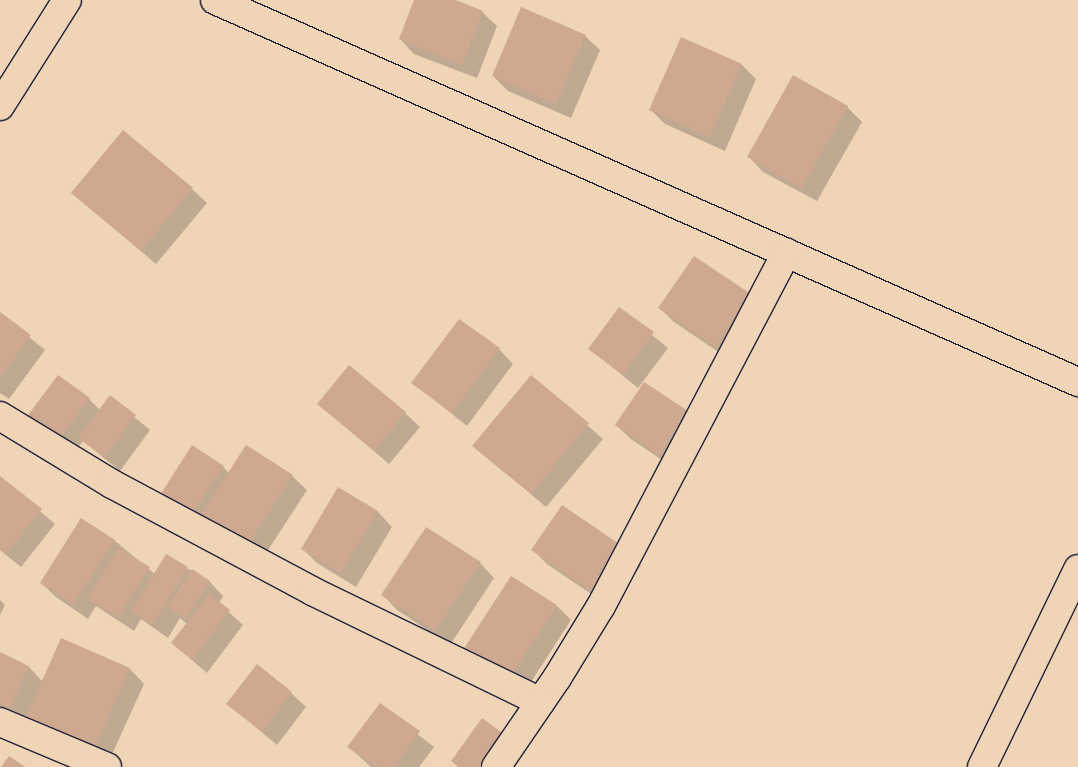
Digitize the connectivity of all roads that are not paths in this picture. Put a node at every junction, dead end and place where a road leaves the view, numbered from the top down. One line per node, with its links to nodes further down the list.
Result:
1 (67, 0): 3 (street)
2 (215, 0): 4 (street)
3 (0, 106)
4 (786, 253): 5 (street); 8 (street)
5 (1078, 382)
6 (0, 416): 8 (street)
7 (1078, 569): 12 (street)
8 (541, 702): 11 (street)
9 (0, 722): 10 (street)
10 (107, 767)
11 (496, 767)
12 (982, 767)

